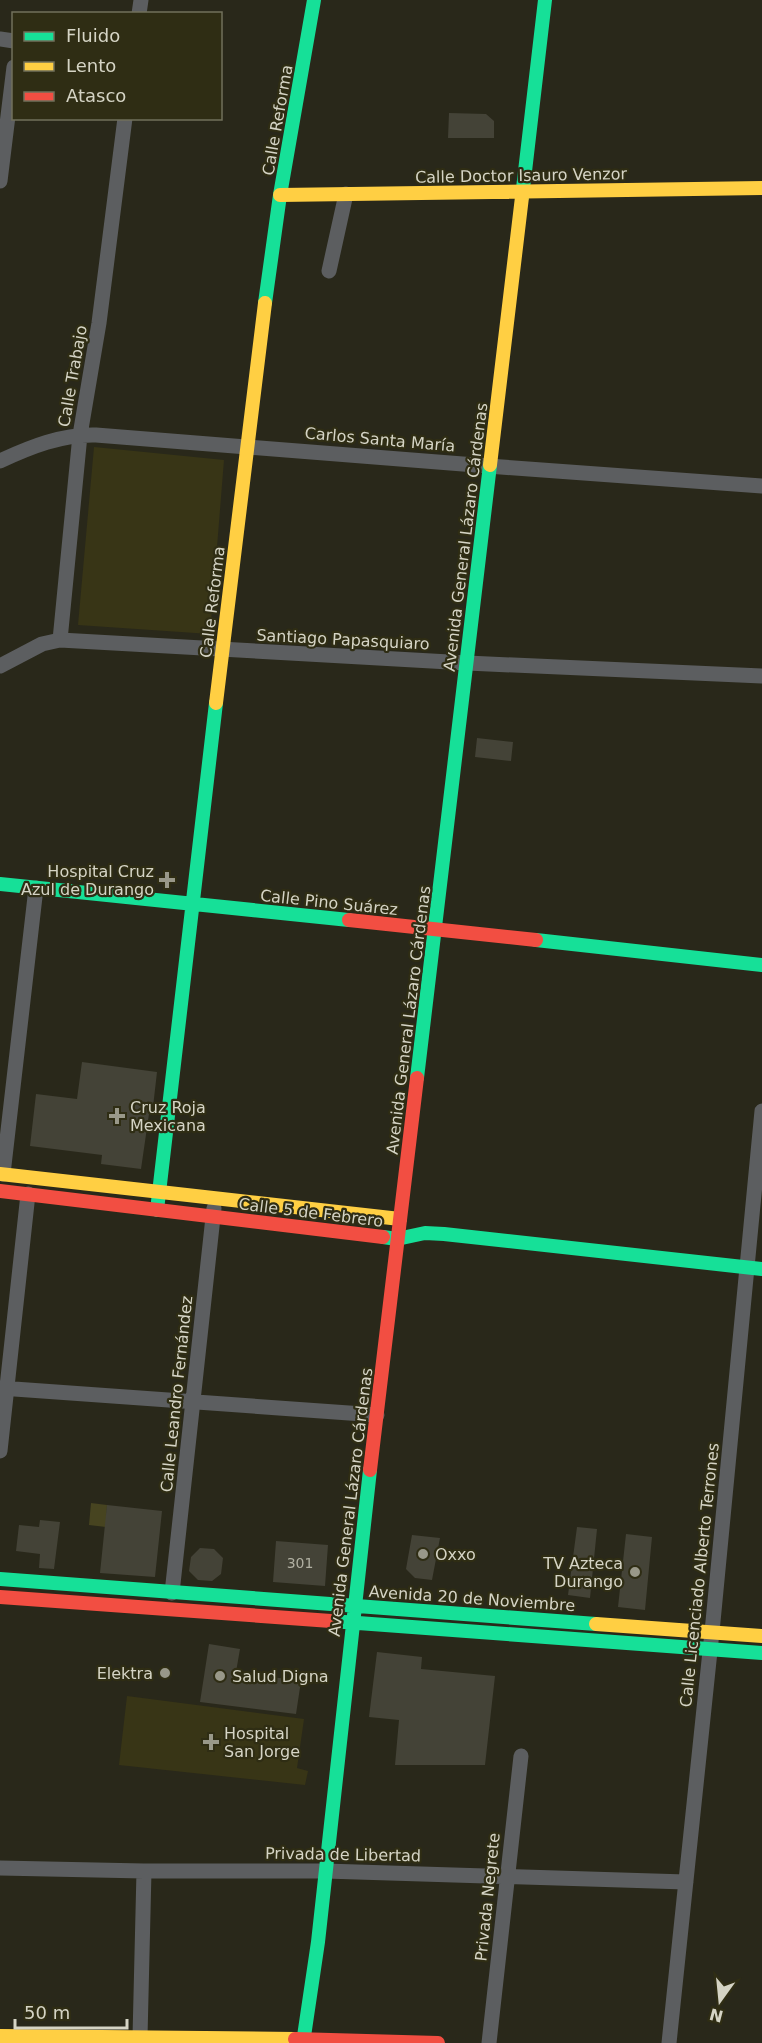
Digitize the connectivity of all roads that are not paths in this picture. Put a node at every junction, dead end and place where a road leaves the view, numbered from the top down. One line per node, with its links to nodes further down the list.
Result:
1 (314, 0): 9 (street, Calle Reforma)
2 (545, 0): 7 (street, Avenida General Lázaro Cárdenas)
3 (12, 83): 5 (street)
4 (124, 120): 11 (street, Calle Trabajo)
5 (0, 181)
6 (762, 188): 7 (street, Calle Doctor Isauro Venzor)
7 (521, 191): 8 (street, Calle Doctor Isauro Venzor); 14 (street, Avenida General Lázaro Cárdenas)
8 (346, 194): 9 (street, Calle Doctor Isauro Venzor); 10 (street)
9 (280, 195): 12 (street, Calle Reforma)
10 (328, 271)
11 (80, 435): 12 (street, Carlos Santa María); 13 (street, Carlos Santa María); 16 (street, Calle Trabajo)
12 (248, 446): 14 (street, Carlos Santa María); 17 (street, Calle Reforma)
13 (0, 460)
14 (488, 466): 15 (street, Carlos Santa María); 18 (street, Avenida General Lázaro Cárdenas)
15 (762, 486)
16 (60, 640): 17 (street, Santiago Papasquiaro); 19 (street, Santiago Papasquiaro)
17 (222, 650): 18 (street, Santiago Papasquiaro); 23 (street, Calle Reforma)
18 (467, 663): 20 (street, Santiago Papasquiaro); 24 (street, Avenida General Lázaro Cárdenas)
19 (0, 666)
20 (762, 676)
21 (0, 884): 22 (street, Calle Pino Suárez)
22 (36, 888): 23 (street, Calle Pino Suárez); 27 (street)
23 (192, 903): 24 (street, Calle Pino Suárez); 29 (street, Calle Reforma)
24 (435, 930): 25 (street, Calle Pino Suárez); 34 (street, Avenida General Lázaro Cárdenas)
25 (762, 965)
26 (762, 1111): 36 (street, Calle Licenciado Alberto Terrones)
27 (1, 1174): 29 (street, Calle 5 de Febrero)
28 (0, 1191): 30 (street, Calle 5 de Febrero)
29 (159, 1192): 31 (street, Calle 5 de Febrero); 32 (street, Calle Reforma)
30 (28, 1194): 32 (street, Calle 5 de Febrero); 37 (street)
31 (215, 1199): 33 (street, Calle Leandro Fernández); 34 (street, Calle 5 de Febrero)
32 (157, 1210): 33 (street, Calle 5 de Febrero)
33 (213, 1217): 35 (street, Calle 5 de Febrero); 38 (street, Calle Leandro Fernández)
34 (400, 1220): 35 (street, Avenida General Lázaro Cárdenas)
35 (397, 1239): 36 (street, Calle 5 de Febrero); 39 (street, Avenida General Lázaro Cárdenas)
36 (754, 1268): 46 (street, Calle Licenciado Alberto Terrones)
37 (3, 1388): 38 (street); 40 (street)
38 (193, 1402): 39 (street); 42 (street, Calle Leandro Fernández)
39 (377, 1415): 44 (street, Avenida General Lázaro Cárdenas)
40 (0, 1451)
41 (0, 1579): 42 (street, Avenida 20 de Noviembre)
42 (172, 1593): 44 (street, Avenida 20 de Noviembre)
43 (0, 1597): 45 (street, Avenida 20 de Noviembre)
44 (354, 1606): 45 (street, Avenida General Lázaro Cárdenas); 46 (street, Avenida 20 de Noviembre)
45 (352, 1624): 48 (street, Avenida 20 de Noviembre); 53 (street, Avenida General Lázaro Cárdenas)
46 (712, 1632): 47 (street, Avenida 20 de Noviembre); 48 (street, Calle Licenciado Alberto Terrones)
47 (762, 1636)
48 (710, 1648): 49 (street, Avenida 20 de Noviembre); 55 (street, Calle Licenciado Alberto Terrones)
49 (762, 1653)
50 (521, 1755): 54 (street, Privada Negrete)
51 (0, 1868): 52 (street, Privada de Libertad)
52 (144, 1871): 53 (street, Privada de Libertad); 57 (street)
53 (325, 1871): 54 (street, Privada de Libertad); 59 (street, Avenida General Lázaro Cárdenas)
54 (507, 1876): 55 (street, Privada de Libertad); 61 (street, Privada Negrete)
55 (686, 1882): 62 (street, Calle Licenciado Alberto Terrones)
56 (0, 2036): 58 (street)
57 (140, 2037): 58 (street); 59 (street)
58 (110, 2040)
59 (303, 2041): 60 (street)
60 (438, 2043)
61 (489, 2043)
62 (669, 2043)

